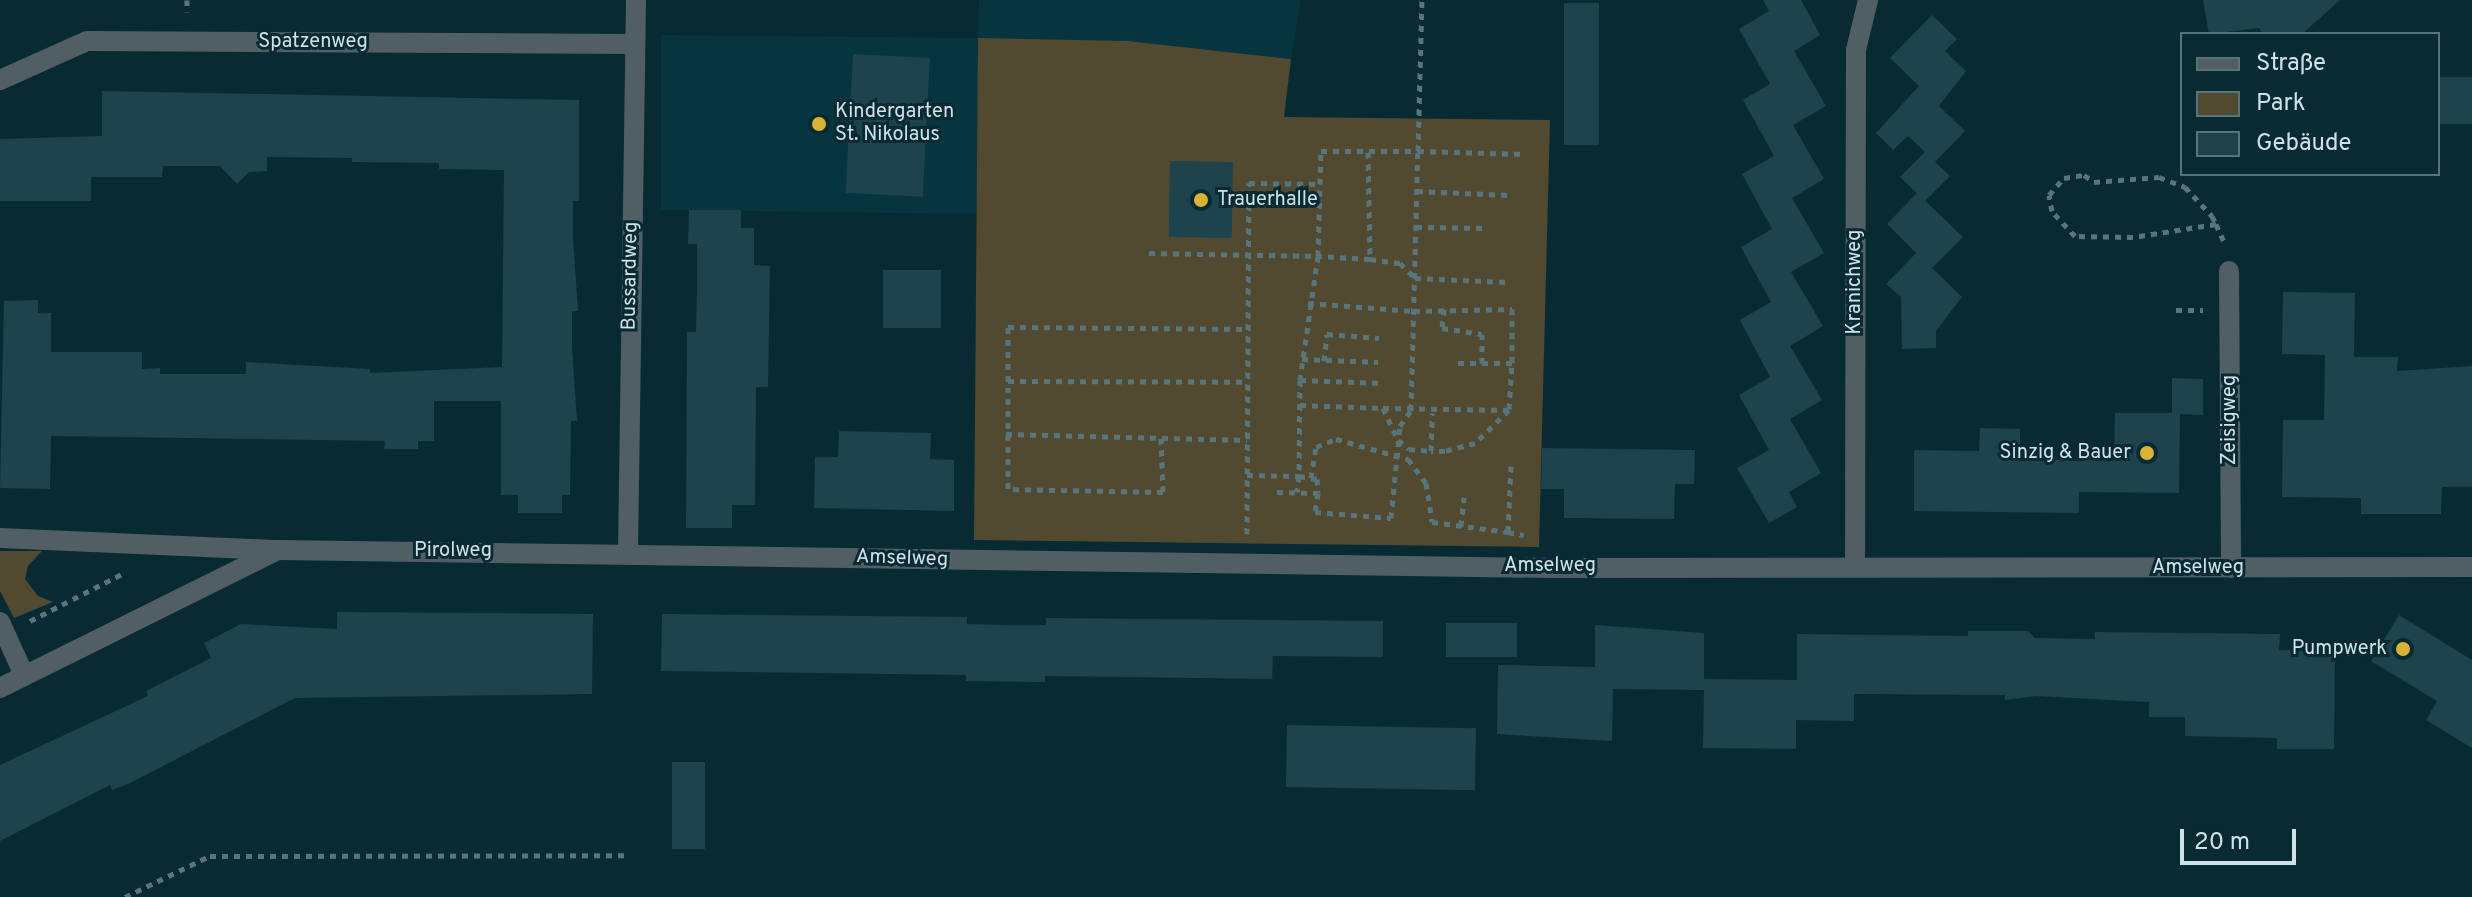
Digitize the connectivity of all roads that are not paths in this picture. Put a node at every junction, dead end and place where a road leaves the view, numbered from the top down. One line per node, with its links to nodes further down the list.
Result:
1 (636, 0): 3 (street, Bussardweg)
2 (1868, 0): 9 (street, Kranichweg)
3 (634, 44): 4 (street, Spatzenweg); 8 (street, Bussardweg)
4 (0, 80)
5 (2229, 271): 11 (street, Zeisigweg)
6 (0, 538): 7 (street, Pirolweg)
7 (278, 550): 8 (street, Pirolweg); 13 (street, Pirolweg)
8 (628, 552): 9 (street, Amselweg)
9 (1855, 566): 11 (street, Amselweg)
10 (2472, 567): 11 (street, Amselweg)
11 (2231, 568)
12 (3, 628): 13 (street)
13 (24, 675): 14 (street, Pirolweg)
14 (0, 688)

